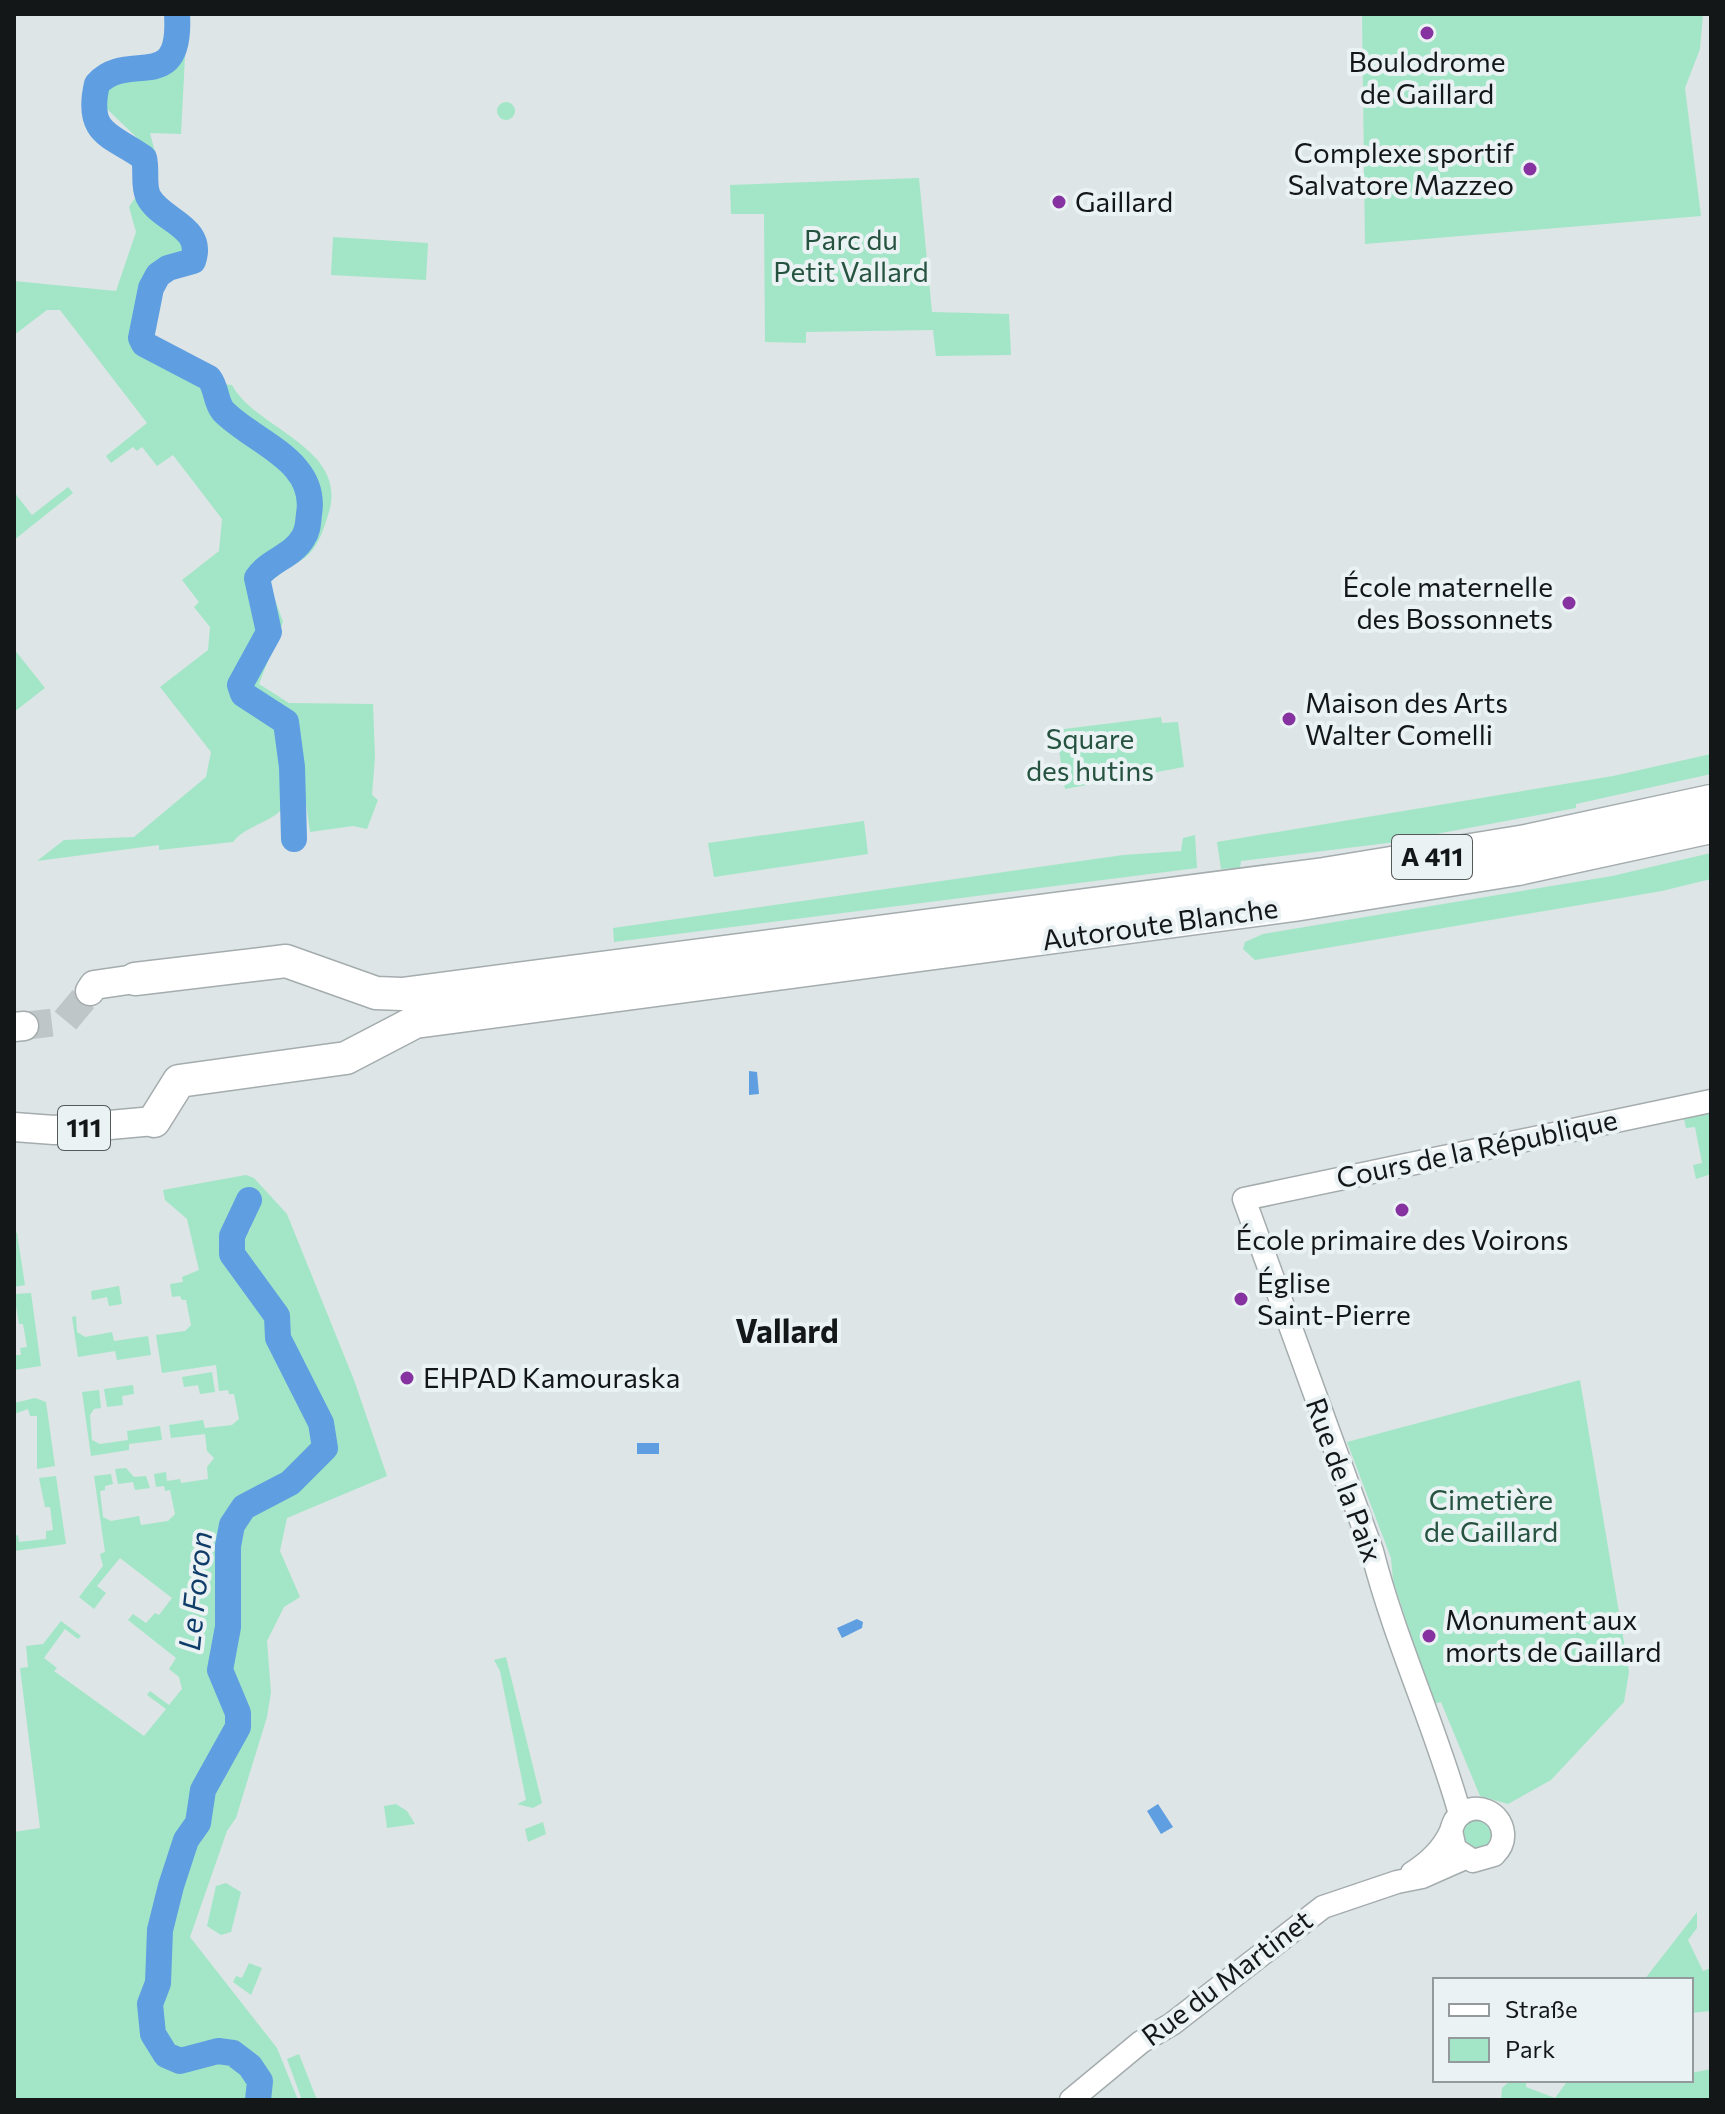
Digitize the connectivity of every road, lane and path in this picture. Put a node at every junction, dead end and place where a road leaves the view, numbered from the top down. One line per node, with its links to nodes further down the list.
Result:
1 (1711, 801): 4 (highway, Autoroute Blanche / A 411)
2 (1711, 827): 4 (highway, Autoroute Blanche / A 411)
3 (135, 979): 4 (highway); 5 (main road)
4 (609, 982): 7 (highway)
5 (90, 991)
6 (1711, 1101): 9 (street, Cours de la République)
7 (154, 1121): 8 (main road, 111)
8 (14, 1127)
9 (1244, 1199): 10 (street, Rue de la Paix)
10 (1463, 1818): 11 (street); 11 (street); 12 (street, Rue du Martinet)
11 (1465, 1858): 12 (street, Rue du Martinet)
12 (1397, 1882): 13 (street, Rue du Martinet)
13 (1071, 2100)

